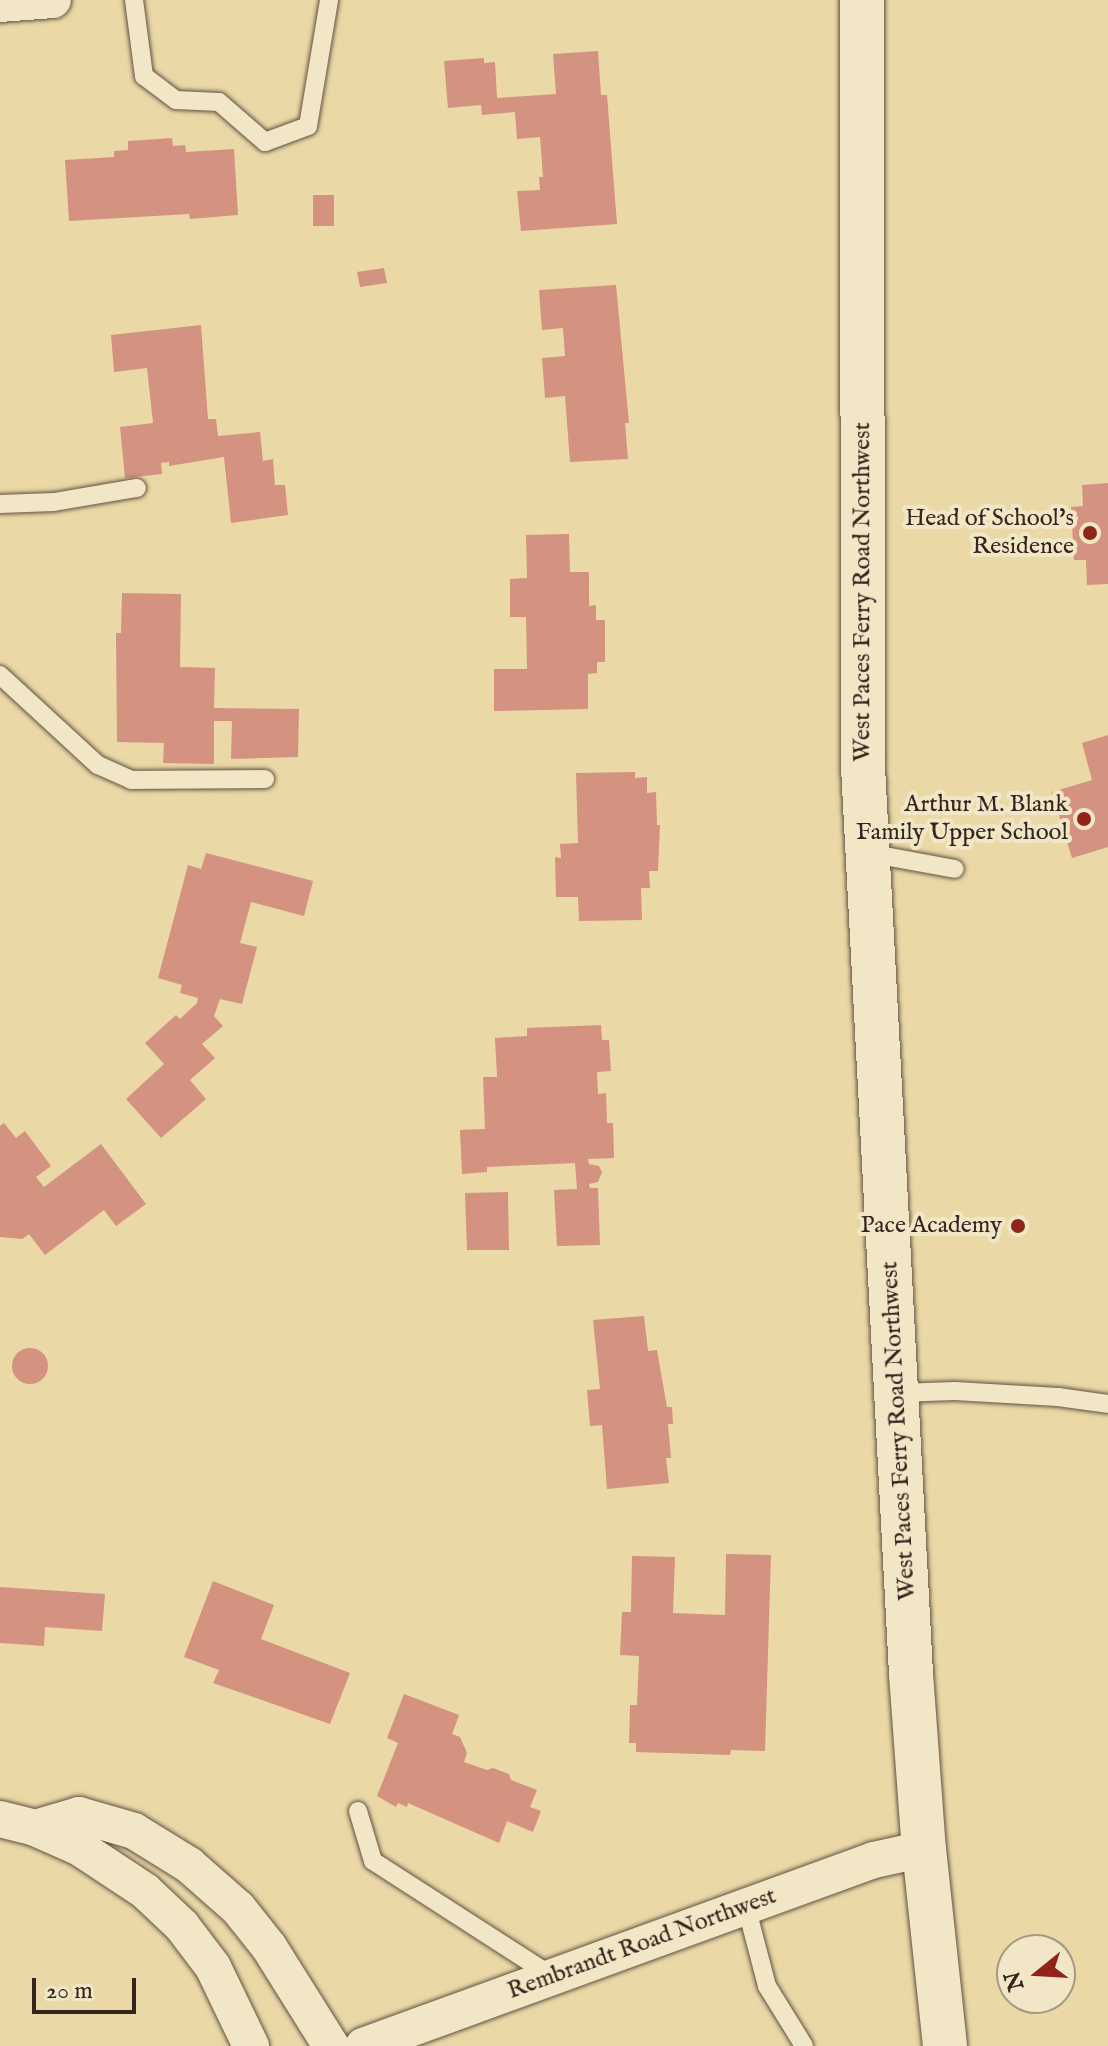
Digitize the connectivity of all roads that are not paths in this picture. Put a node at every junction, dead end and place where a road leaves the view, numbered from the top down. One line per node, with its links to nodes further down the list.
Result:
1 (53, 0): 5 (street)
2 (134, 0): 3 (lane)
3 (329, 0)
4 (862, 0): 10 (main road, West Paces Ferry Road Northwest)
5 (0, 4)
6 (137, 488): 7 (lane)
7 (0, 504)
8 (0, 675): 9 (lane)
9 (265, 779)
10 (868, 853): 11 (lane); 12 (main road, West Paces Ferry Road Northwest)
11 (955, 869)
12 (898, 1393): 13 (lane); 17 (main road, West Paces Ferry Road Northwest)
13 (1108, 1404)
14 (358, 1811): 19 (lane)
15 (0, 1819): 16 (street)
16 (35, 1828): 20 (street); 21 (street)
17 (924, 1849): 18 (street, Rembrandt Road Northwest); 24 (main road, West Paces Ferry Road Northwest)
18 (746, 1906): 19 (street, Rembrandt Road Northwest); 23 (lane)
19 (553, 1977): 22 (street, Rembrandt Road Northwest)
20 (251, 2046)
21 (331, 2046)
22 (363, 2046)
23 (804, 2046)
24 (945, 2046)

